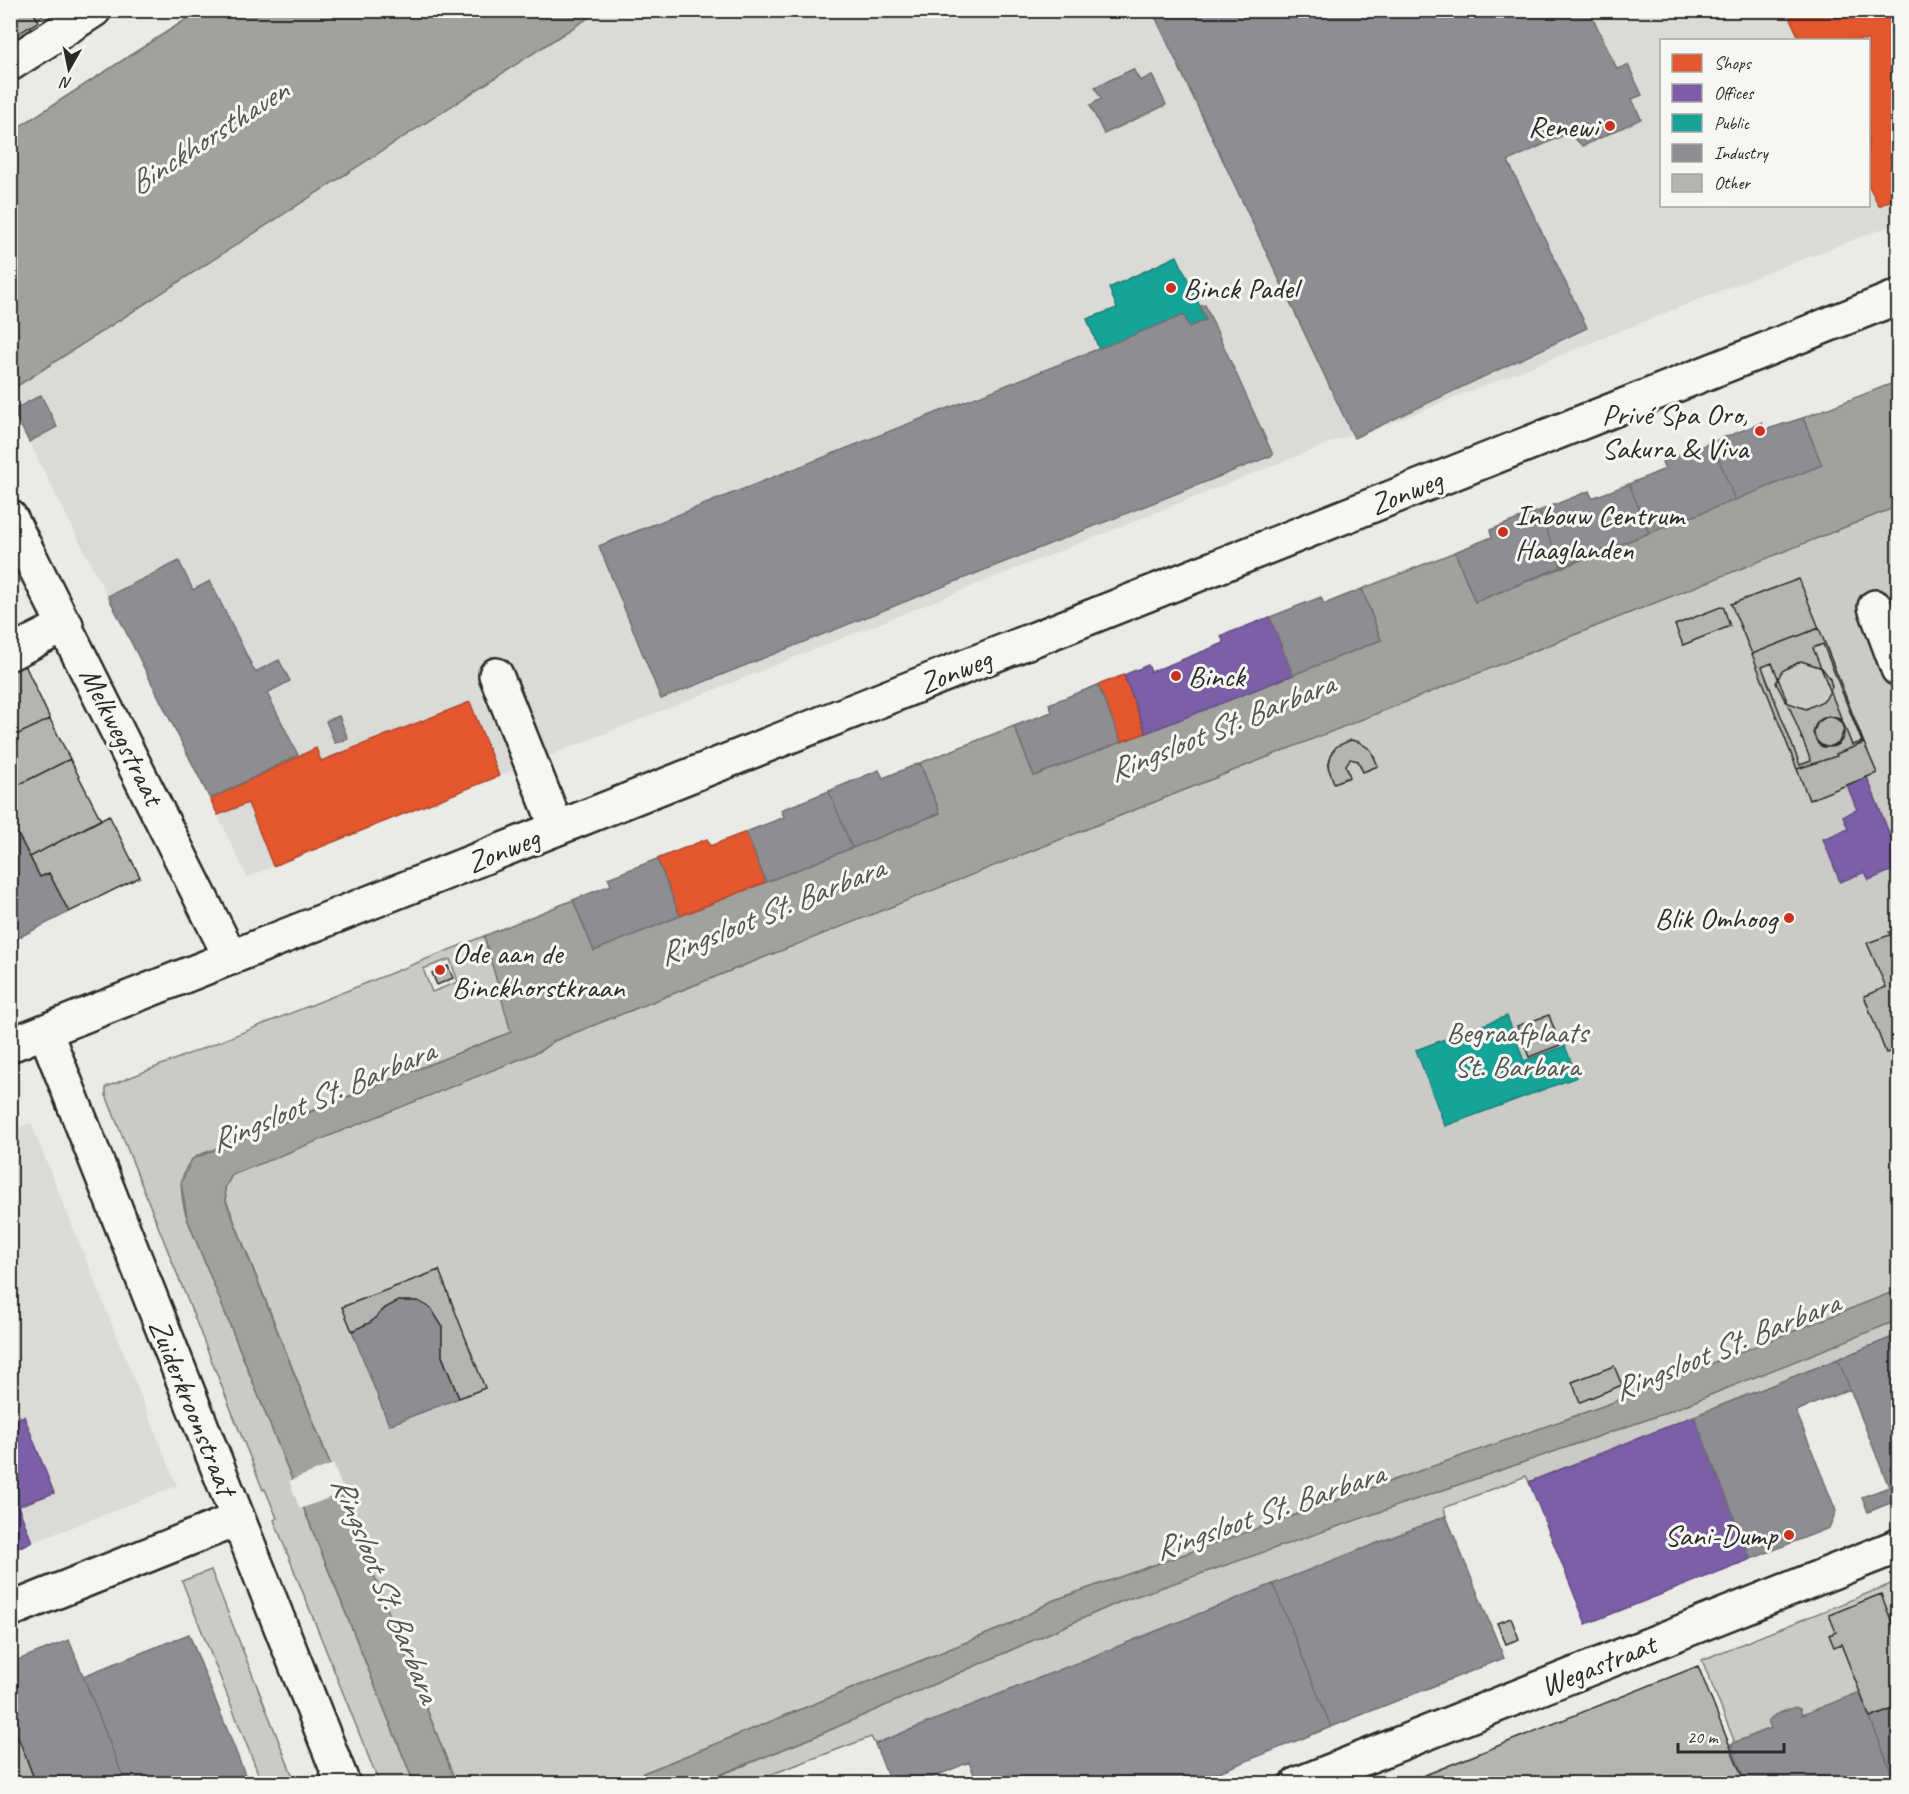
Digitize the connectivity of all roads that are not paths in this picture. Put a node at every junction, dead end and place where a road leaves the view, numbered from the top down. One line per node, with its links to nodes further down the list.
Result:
1 (94, 10): 2 (street)
2 (10, 64)
3 (1899, 297): 10 (street, Zonweg)
4 (10, 517): 6 (street, Melkwegstraat)
5 (1875, 607): 8 (street)
6 (66, 625): 7 (street); 11 (street, Melkwegstraat)
7 (10, 653)
8 (1899, 669)
9 (496, 675): 10 (street)
10 (557, 828): 11 (street, Zonweg)
11 (231, 958): 12 (street, Zonweg)
12 (45, 1031): 13 (street, Zonweg); 14 (street, Zuiderkroonstraat)
13 (10, 1045)
14 (238, 1520): 16 (street); 17 (street, Zuiderkroonstraat)
15 (1899, 1546): 18 (street, Wegastraat)
16 (10, 1610)
17 (343, 1784)
18 (1298, 1784)

